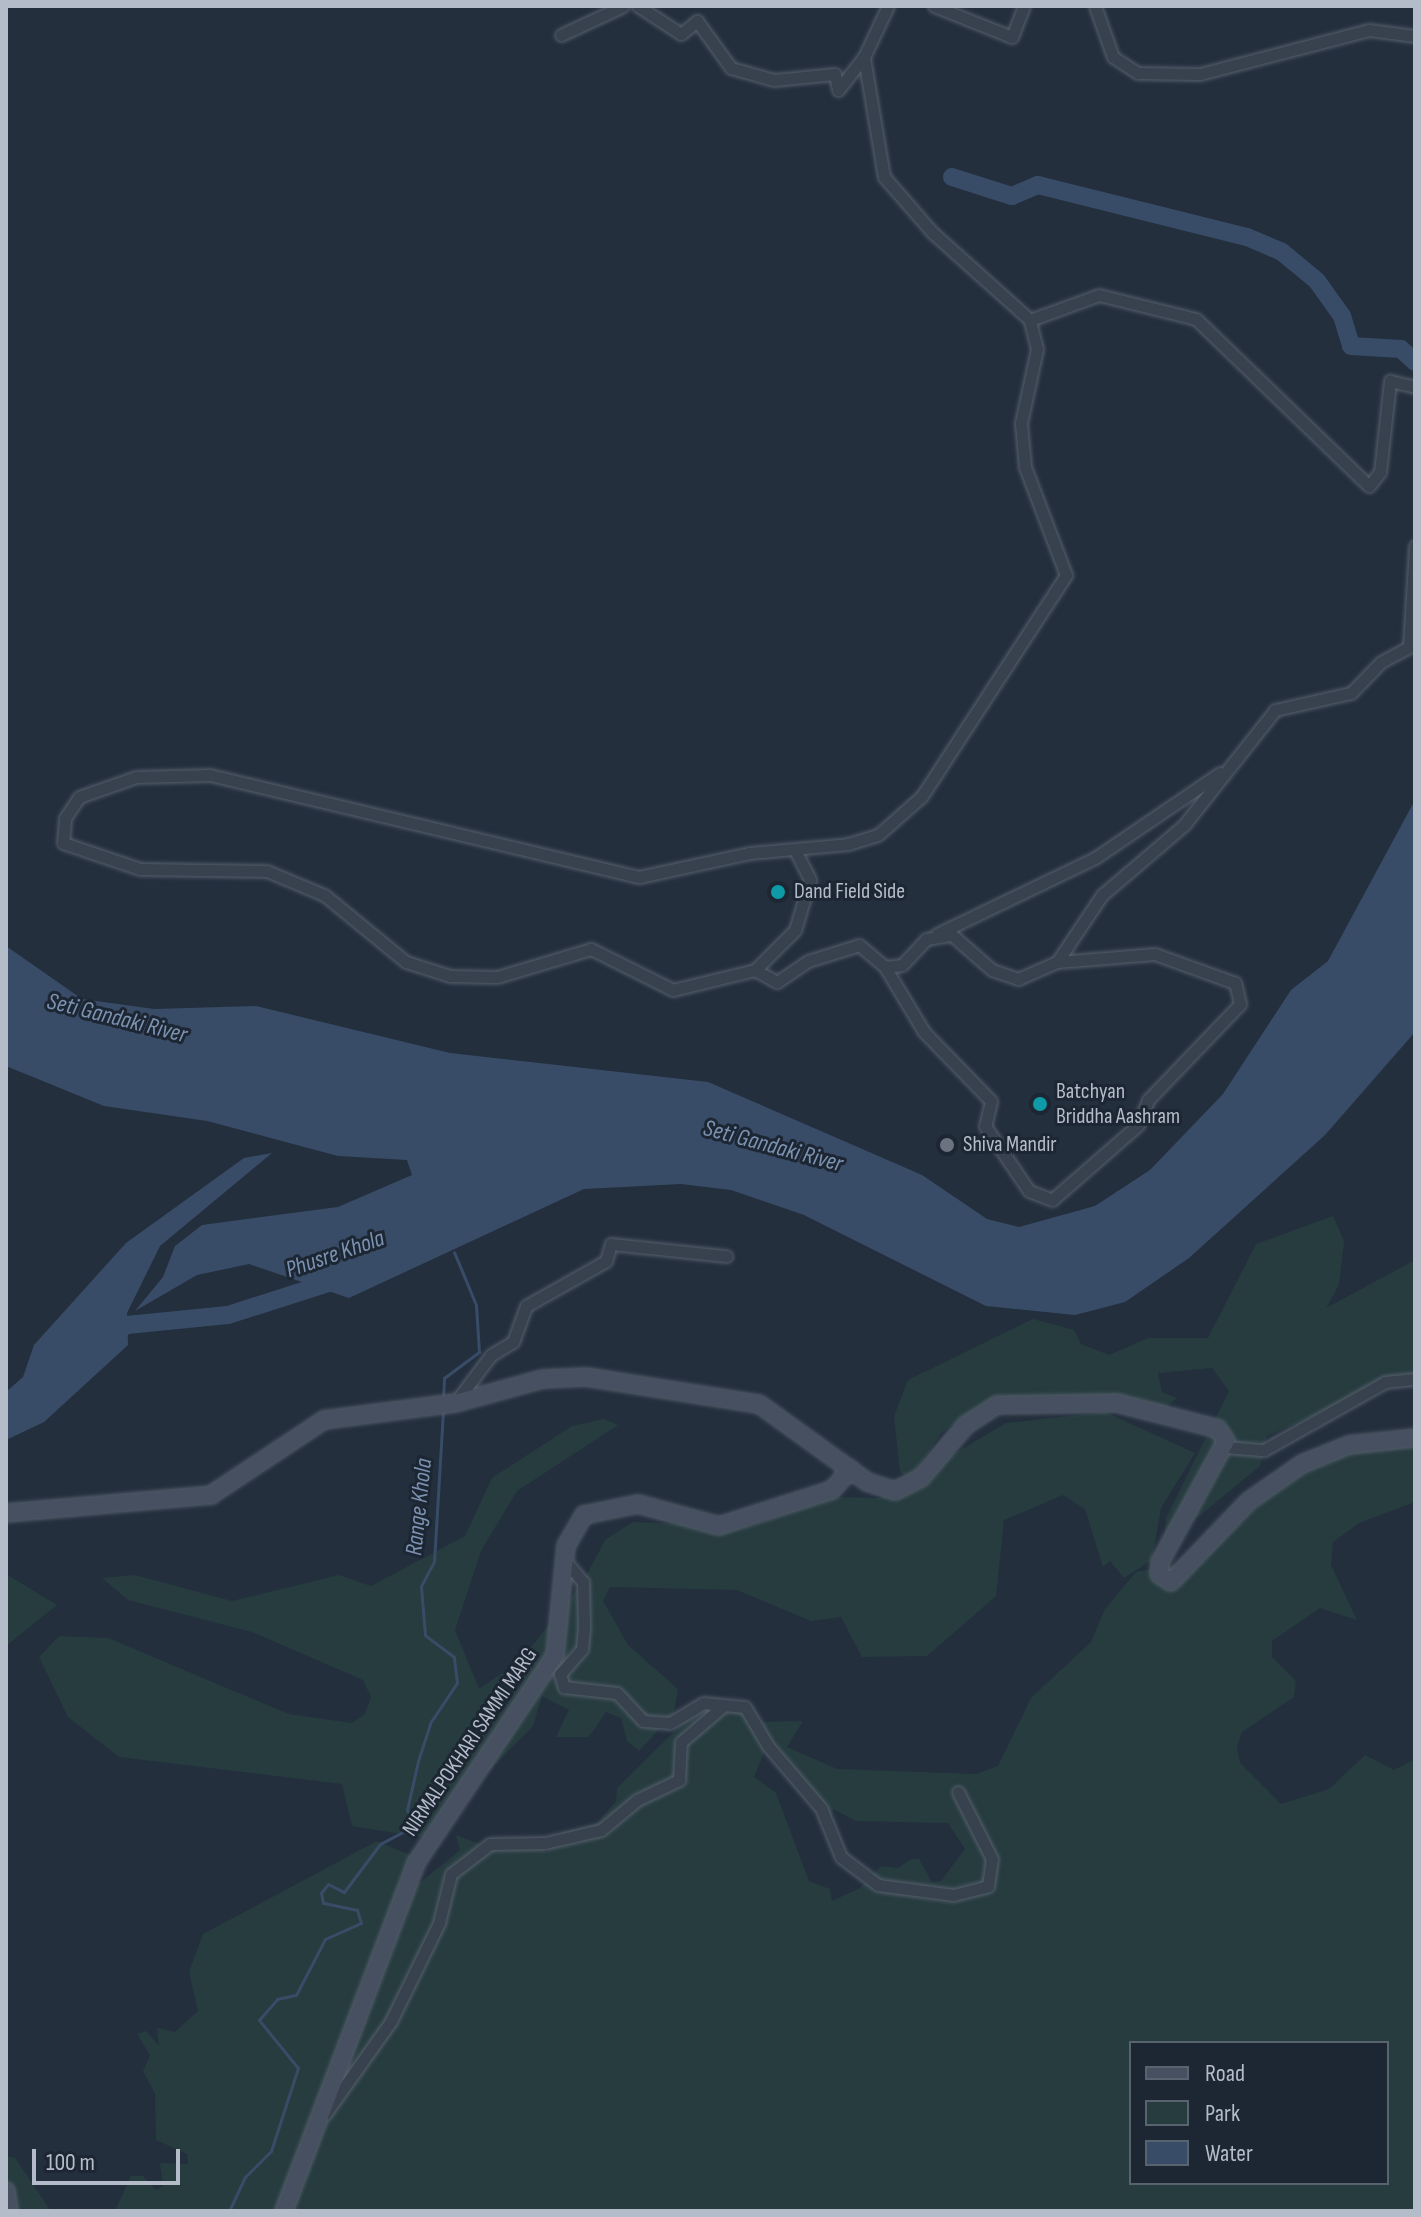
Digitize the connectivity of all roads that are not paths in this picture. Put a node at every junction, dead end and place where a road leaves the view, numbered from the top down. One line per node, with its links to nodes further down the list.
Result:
1 (623, 6): 7 (street)
2 (638, 6): 9 (street)
3 (888, 6): 9 (street)
4 (934, 6): 5 (street)
5 (1024, 6)
6 (1095, 6): 8 (street)
7 (561, 35)
8 (1415, 36)
9 (864, 57): 10 (street)
10 (1030, 320): 11 (street); 14 (street)
11 (1415, 387)
12 (1415, 546): 13 (street)
13 (1228, 768): 15 (street); 16 (street)
14 (797, 854): 18 (street); 18 (street)
15 (926, 939): 16 (street); 17 (street)
16 (1057, 962): 17 (street)
17 (885, 967): 18 (street)
18 (755, 970)
19 (726, 1256): 21 (street)
20 (1415, 1379): 23 (street)
21 (455, 1403): 24 (main road); 25 (main road)
22 (1415, 1438): 23 (main road)
23 (1226, 1447): 24 (main road)
24 (851, 1469): 26 (main road, NIRMALPOKHARI SAMMI MARG)
25 (6, 1513)
26 (567, 1563): 27 (street); 29 (main road, NIRMALPOKHARI SAMMI MARG)
27 (722, 1707): 28 (street); 29 (street)
28 (958, 1792)
29 (323, 2117): 32 (main road, NIRMALPOKHARI SAMMI MARG)
30 (6, 2191): 31 (main road)
31 (9, 2211)
32 (284, 2211)

